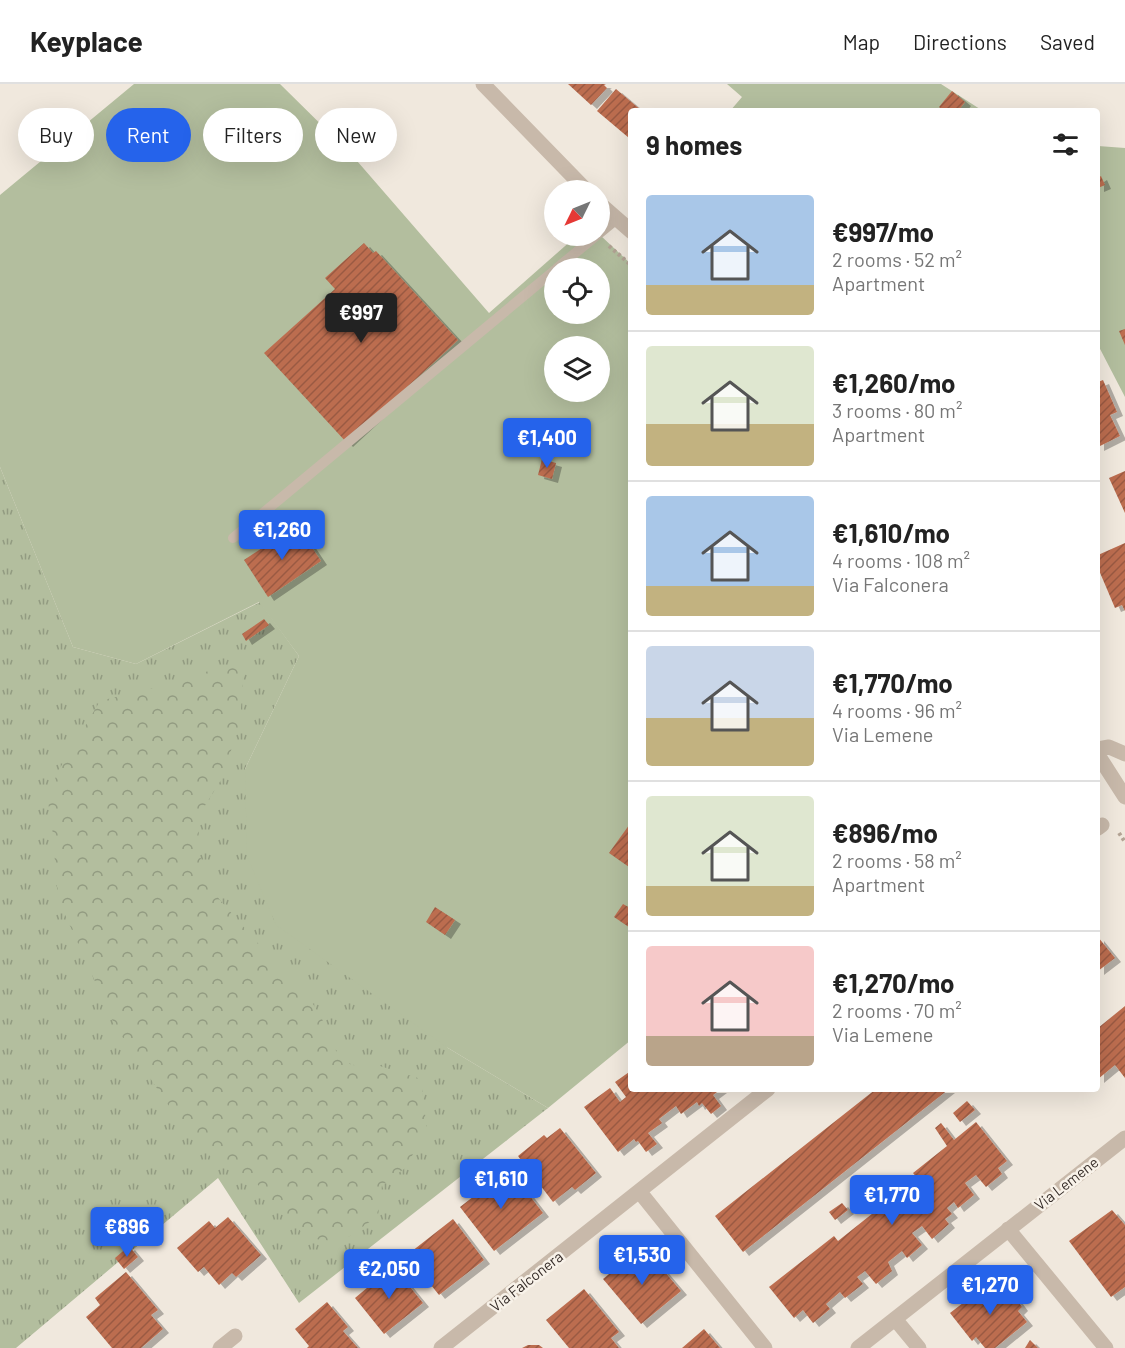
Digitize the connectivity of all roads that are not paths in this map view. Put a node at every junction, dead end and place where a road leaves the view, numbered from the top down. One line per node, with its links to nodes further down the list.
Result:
1 (483, 84): 2 (street)
2 (576, 180)
3 (610, 213): 4 (street)
4 (617, 219): 5 (lane); 6 (street)
5 (610, 226)
6 (628, 229)
7 (587, 246): 8 (lane)
8 (571, 258)
9 (544, 279): 10 (lane)
10 (233, 538)
11 (1100, 749): 12 (street)
12 (1125, 754)
13 (1100, 758): 14 (street)
14 (1125, 797)
15 (764, 1092): 17 (street, Via Falconera)
16 (1125, 1138): 18 (street, Via Lemene)
17 (639, 1191): 22 (street, Via Falconera); 23 (street)
18 (1008, 1229): 19 (street, Via Lemene); 26 (street)
19 (895, 1319): 24 (street, Via Lemene); 25 (street)
20 (235, 1336): 21 (street)
21 (220, 1348)
22 (441, 1348)
23 (765, 1348)
24 (858, 1348)
25 (918, 1348)
26 (1106, 1348)

